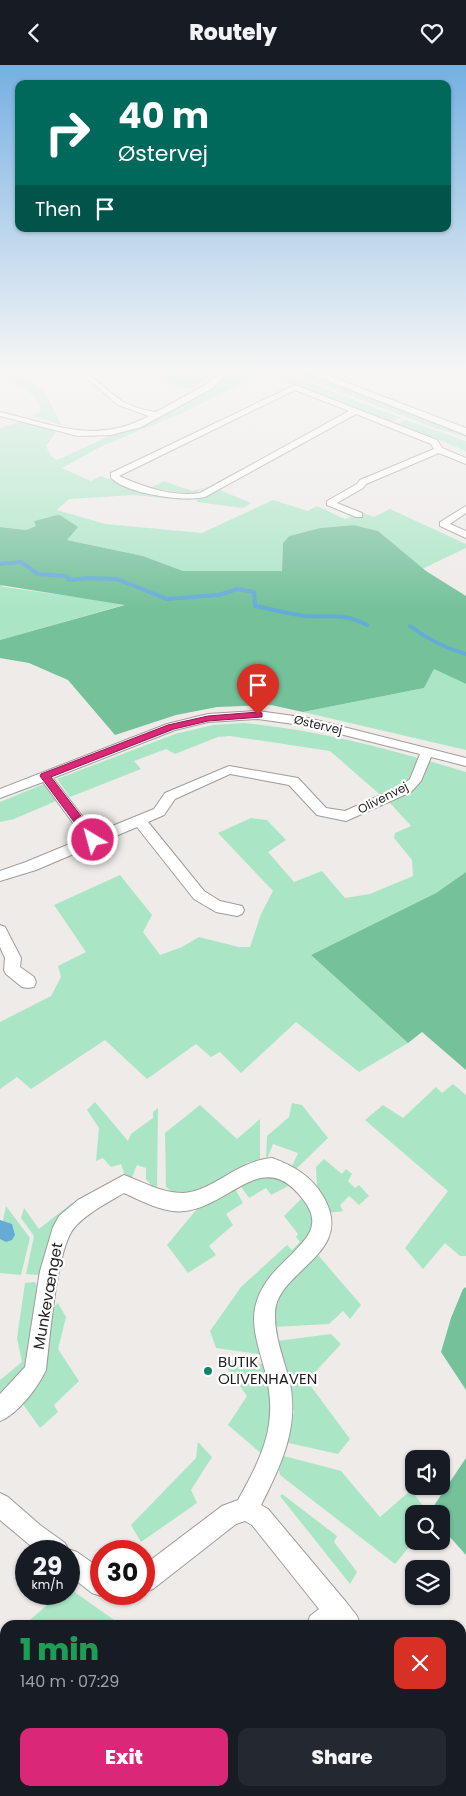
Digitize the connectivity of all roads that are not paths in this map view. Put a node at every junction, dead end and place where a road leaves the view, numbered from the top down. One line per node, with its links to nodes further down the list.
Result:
1 (167, 449): 2 (street)
2 (286, 449)
3 (439, 450): 4 (street); 6 (street)
4 (466, 461)
5 (466, 509): 7 (street)
6 (359, 515)
7 (466, 535)
8 (427, 752): 9 (street, Østervej); 10 (street, Østervej); 12 (street, Olivenvej)
9 (466, 762)
10 (45, 776): 11 (street, Østervej); 13 (street)
11 (0, 794)
12 (140, 821): 13 (street, Olivenvej); 15 (street)
13 (93, 840): 14 (street, Olivenvej)
14 (0, 876)
15 (238, 910)
16 (0, 931): 17 (street)
17 (28, 982)
18 (0, 1411): 20 (street, Munkevænget)
19 (0, 1505): 21 (street)
20 (246, 1509): 22 (street); 23 (street)
21 (42, 1540)
22 (155, 1572)
23 (335, 1620)

